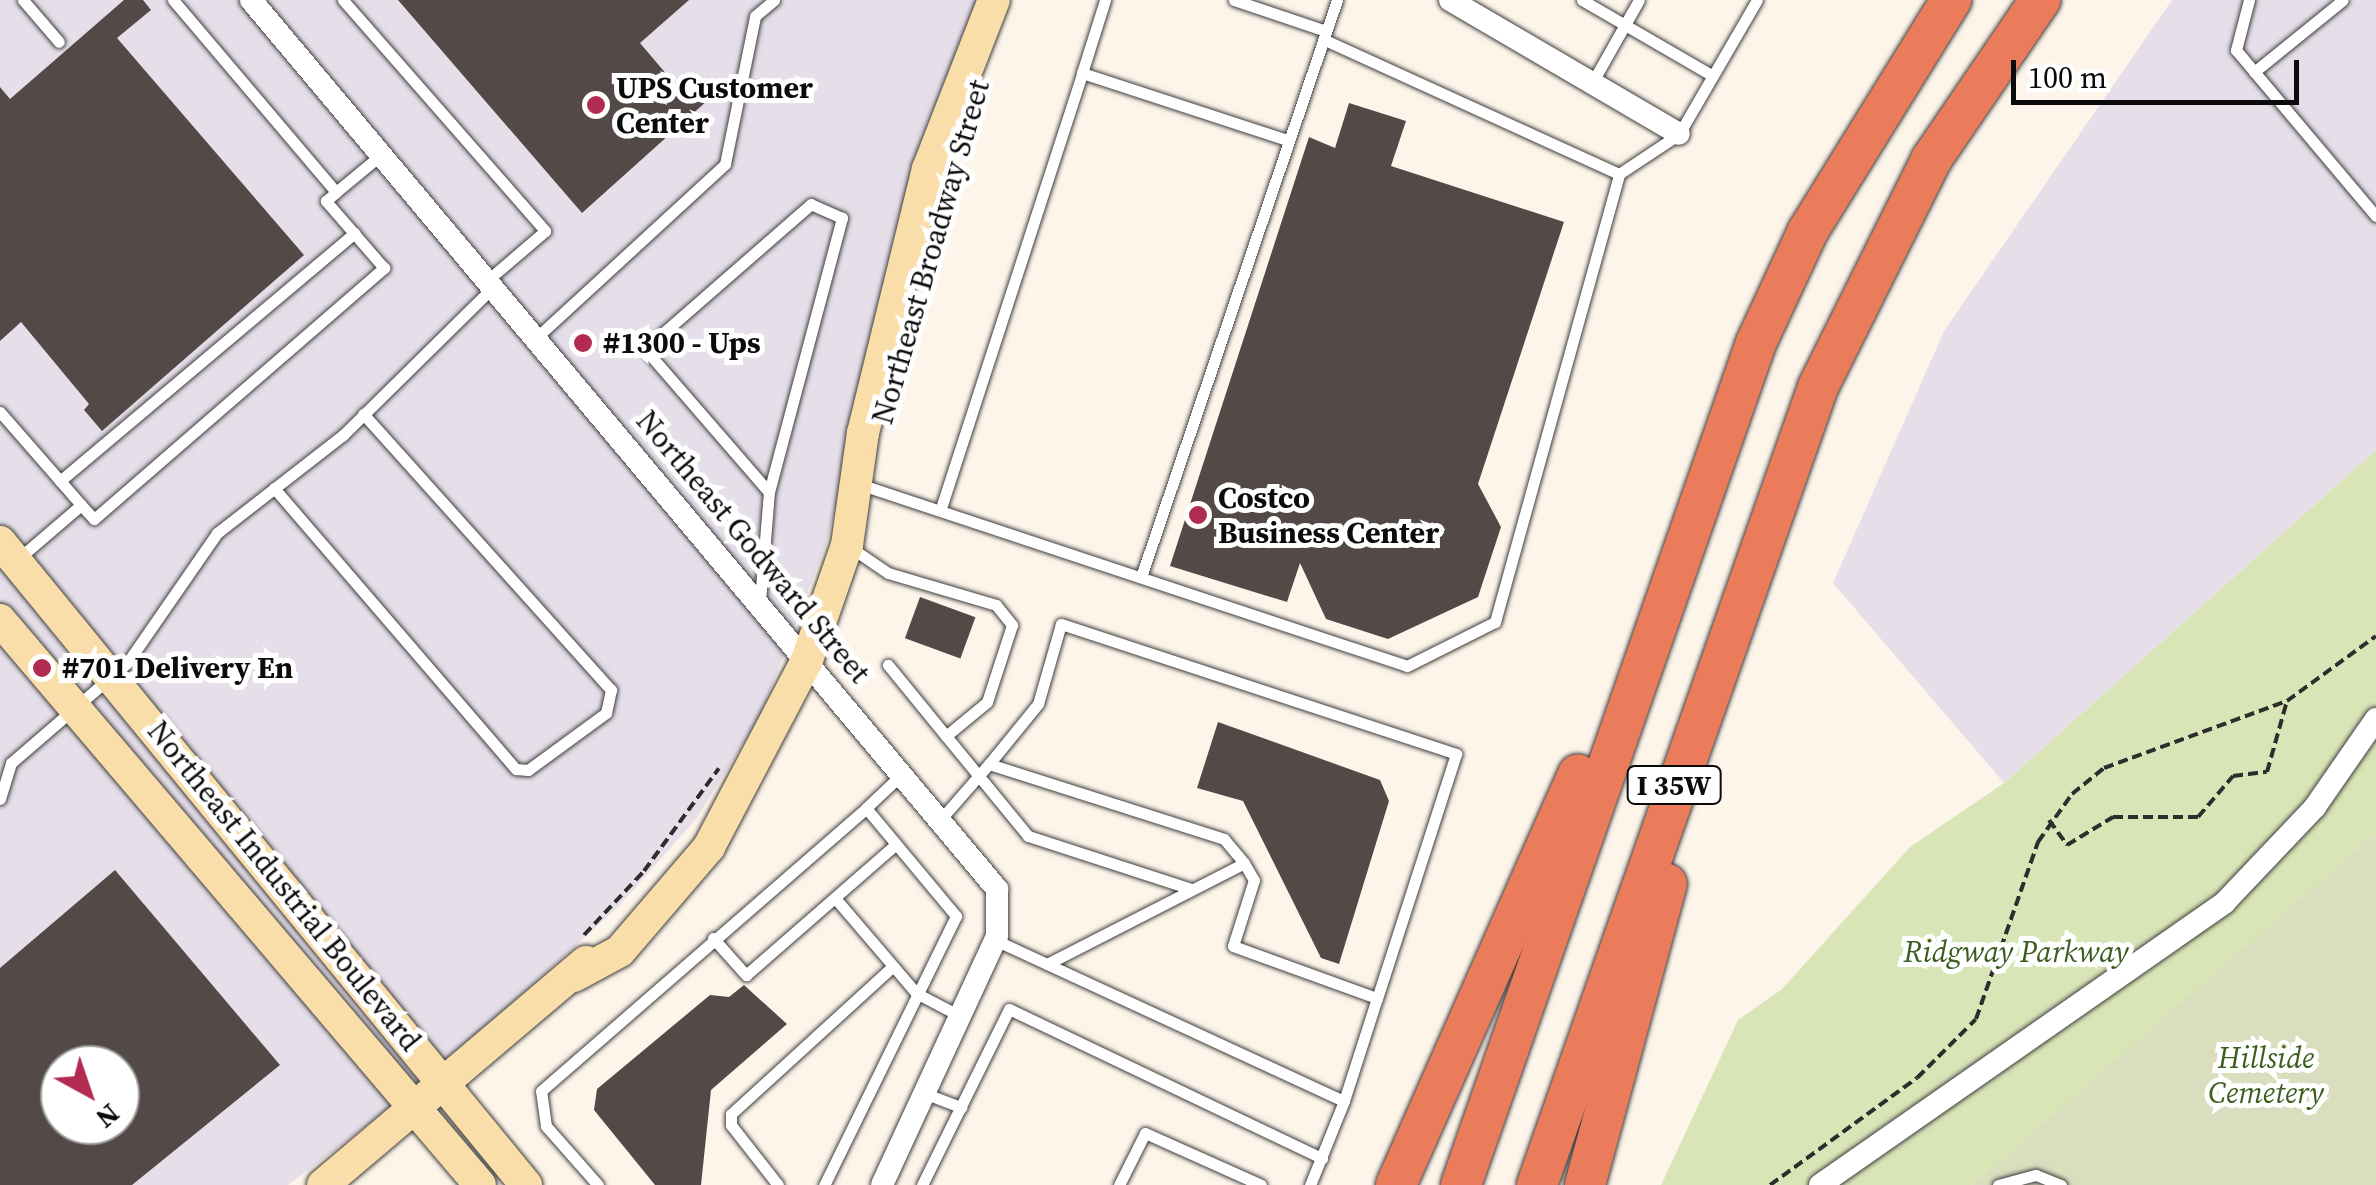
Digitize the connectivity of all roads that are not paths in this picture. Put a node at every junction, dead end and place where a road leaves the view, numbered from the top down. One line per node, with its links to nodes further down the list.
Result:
1 (23, 0): 21 (lane)
2 (173, 0): 30 (lane)
3 (251, 0): 28 (street, Northeast Godward Street)
4 (342, 0): 33 (lane)
5 (774, 0): 34 (lane)
6 (994, 0): 38 (main road, Northeast Broadway Street)
7 (1013, 0): 38 (main road, Northeast Broadway Street)
8 (1104, 0): 23 (lane)
9 (1234, 0): 20 (lane)
10 (1337, 0): 20 (lane)
11 (1450, 0): 25 (street)
12 (1582, 0): 19 (lane)
13 (1639, 0): 19 (lane)
14 (1757, 0): 24 (lane)
15 (1950, 0): 49 (highway, I 35W)
16 (2040, 0): 35 (highway, I 35W)
17 (2249, 0): 22 (lane)
18 (2343, 0): 22 (lane)
19 (1625, 24): 24 (lane); 25 (lane)
20 (1324, 35): 27 (lane); 29 (lane)
21 (59, 42)
22 (2254, 72): 31 (lane)
23 (1082, 73): 27 (lane); 44 (lane)
24 (1713, 76): 26 (lane)
25 (1592, 83): 26 (street)
26 (1679, 134): 29 (lane)
27 (1287, 140): 47 (lane)
28 (382, 154): 30 (lane); 33 (street, Northeast Godward Street)
29 (1619, 174): 47 (lane)
30 (336, 192): 32 (lane)
31 (2374, 210)
32 (354, 233): 39 (lane); 43 (lane)
33 (491, 282): 34 (street, Northeast Godward Street); 37 (lane)
34 (537, 336): 48 (street, Northeast Godward Street)
35 (1818, 387): 95 (highway, I 35W); 96 (highway)
36 (0, 412): 39 (lane)
37 (362, 414): 41 (lane); 41 (lane)
38 (867, 446): 40 (main road, Northeast Broadway Street)
39 (60, 481): 43 (lane)
40 (859, 484): 44 (lane); 45 (main road, Northeast Broadway Street)
41 (274, 488): 53 (lane)
42 (768, 492): 42 (lane); 48 (lane)
43 (81, 505): 46 (lane)
44 (940, 508): 47 (lane)
45 (846, 544): 51 (main road, Northeast Broadway Street); 56 (lane)
46 (8, 552): 53 (main road, Northeast Industrial Boulevard)
47 (1142, 574)
48 (760, 602): 51 (street, Northeast Godward Street)
49 (1656, 613): 93 (highway); 94 (highway, I 35W)
50 (0, 620): 54 (main road, Northeast Industrial Boulevard)
51 (806, 660): 60 (street, Northeast Godward Street); 76 (main road, Northeast Broadway Street)
52 (888, 665): 56 (lane)
53 (112, 676): 54 (lane); 76 (main road, Northeast Industrial Boulevard)
54 (75, 708): 58 (lane); 80 (main road, Northeast Industrial Boulevard)
55 (2376, 719): 97 (street)
56 (946, 736): 61 (lane)
57 (0, 750): 58 (lane)
58 (11, 762): 62 (lane)
59 (989, 764): 61 (lane); 66 (lane); 74 (lane)
60 (903, 773): 63 (lane); 64 (street, Northeast Godward Street)
61 (978, 775): 64 (lane); 67 (lane)
62 (0, 799)
63 (866, 808): 65 (lane); 69 (lane)
64 (941, 819): 70 (street, Northeast Godward Street)
65 (896, 844): 68 (lane); 73 (lane)
66 (1244, 863): 67 (lane); 74 (lane)
67 (1191, 889): 71 (lane)
68 (835, 898): 69 (lane); 72 (lane)
69 (713, 938): 86 (lane)
70 (995, 940): 71 (lane); 75 (street, Northeast Godward Street)
71 (1047, 964): 78 (lane)
72 (893, 966): 73 (lane); 82 (lane)
73 (916, 994): 75 (lane); 87 (lane)
74 (1377, 998): 78 (lane)
75 (960, 1016): 77 (street, Northeast Godward Street)
76 (447, 1086): 80 (main road, Northeast Broadway Street); 85 (main road, Northeast Industrial Boulevard)
77 (924, 1093): 79 (lane); 88 (street, Northeast Godward Street)
78 (1344, 1101): 81 (lane)
79 (961, 1107): 81 (lane); 89 (lane)
80 (415, 1108): 83 (main road, Northeast Broadway Street); 84 (main road, Northeast Industrial Boulevard)
81 (1322, 1158): 92 (lane)
82 (776, 1184)
83 (323, 1185)
84 (480, 1185)
85 (526, 1185)
86 (598, 1185)
87 (824, 1185)
88 (882, 1185)
89 (922, 1185)
90 (1119, 1185): 91 (lane)
91 (1261, 1185)
92 (1310, 1185)
93 (1396, 1185)
94 (1461, 1185)
95 (1537, 1185)
96 (1584, 1185)
97 (1820, 1185)
98 (1998, 1185): 99 (lane)
99 (2061, 1185)

